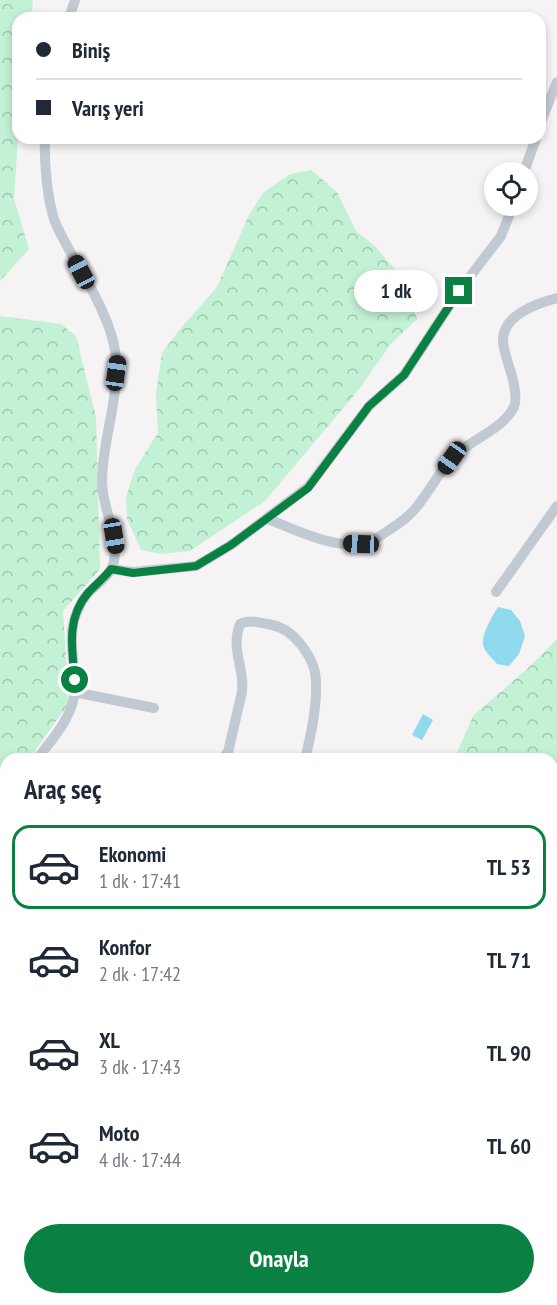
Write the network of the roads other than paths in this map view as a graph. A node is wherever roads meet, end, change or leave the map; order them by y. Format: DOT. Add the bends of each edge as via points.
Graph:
graph roads {
  1 [pos="557,82"];
  2 [pos="546,109"];
  3 [pos="45,144"];
  4 [pos="534,144"];
  5 [pos="528,162"];
  6 [pos="509,216"];
  7 [pos="557,298"];
  8 [pos="557,506"];
  9 [pos="268,519"];
  10 [pos="111,569"];
  11 [pos="496,592"];
  12 [pos="74,692"];
  13 [pos="154,708"];
  14 [pos="42,753"];
  15 [pos="227,753"];
  16 [pos="307,753"];
  1 -- 2 [label="street"];
  3 -- 10 [label="street" via="54,220 98,303 112,336 117,361 102,485 116,548"];
  4 -- 5 [label="street"];
  6 -- 9 [label="street" via="501,236 404,375 369,406 308,488"];
  7 -- 9 [label="street" via="522,311 503,339 516,401 507,417 452,458 406,519 382,536 361,544 337,543"];
  8 -- 11 [label="street"];
  9 -- 10 [label="street" via="196,566 133,573"];
  10 -- 12 [label="street" via="87,594 72,626"];
  12 -- 13 [label="street"];
  12 -- 14 [label="street" via="62,726"];
  15 -- 16 [label="street" via="243,685 236,634 246,621 276,625 289,632 299,640 312,666 315,695"];
}
